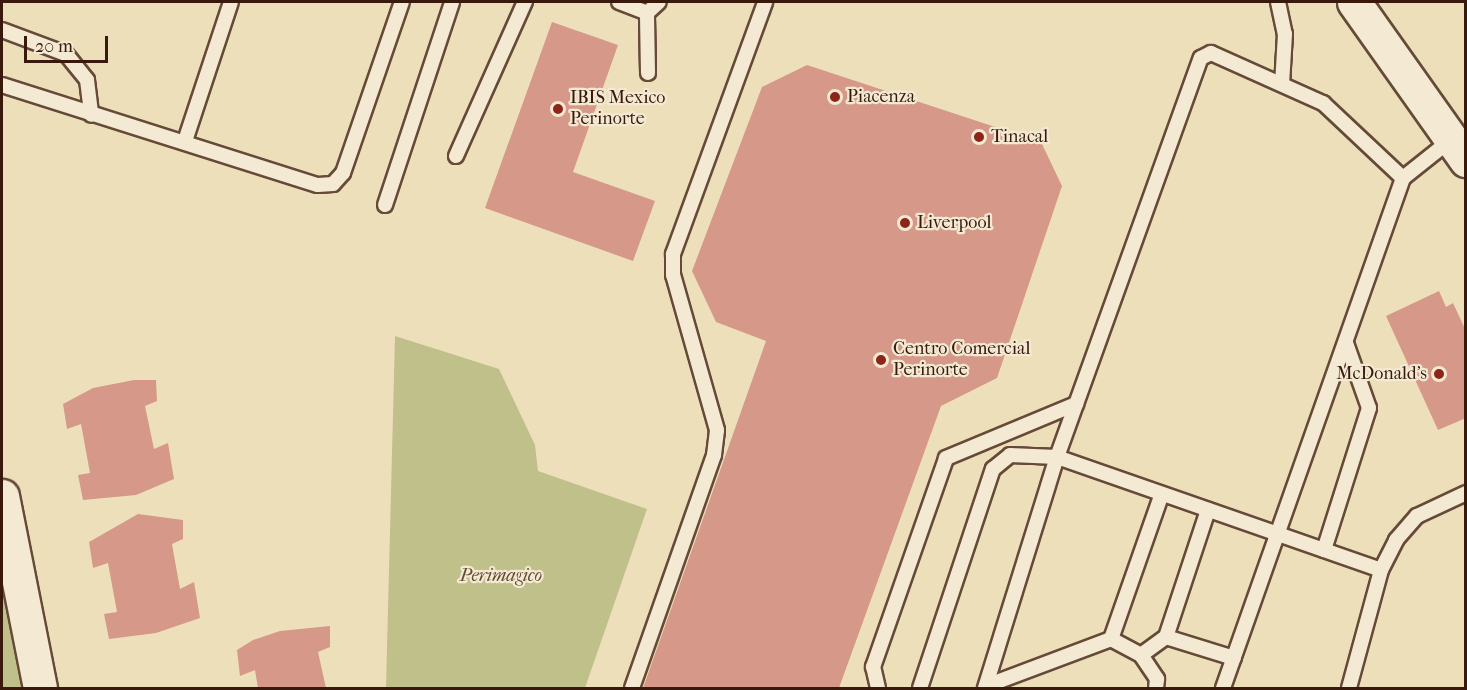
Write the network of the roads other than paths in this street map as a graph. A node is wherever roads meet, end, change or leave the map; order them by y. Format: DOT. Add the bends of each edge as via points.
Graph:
graph roads {
  1 [pos="231,2"];
  2 [pos="402,2"];
  3 [pos="452,2"];
  4 [pos="525,2"];
  5 [pos="619,2"];
  6 [pos="659,2"];
  7 [pos="765,2"];
  8 [pos="1278,2"];
  9 [pos="1354,2"];
  10 [pos="647,13"];
  11 [pos="2,30"];
  12 [pos="648,73"];
  13 [pos="1282,84"];
  14 [pos="2,85"];
  15 [pos="91,115"];
  16 [pos="185,141"];
  17 [pos="1459,149"];
  18 [pos="456,156"];
  19 [pos="1403,178"];
  20 [pos="385,205"];
  21 [pos="1346,343"];
  22 [pos="1076,404"];
  23 [pos="1057,457"];
  24 [pos="1466,493"];
  25 [pos="2,496"];
  26 [pos="1161,496"];
  27 [pos="1208,510"];
  28 [pos="1277,533"];
  29 [pos="1324,550"];
  30 [pos="1381,570"];
  31 [pos="1166,637"];
  32 [pos="1111,639"];
  33 [pos="1142,654"];
  34 [pos="1234,658"];
  35 [pos="986,687"];
  36 [pos="40,688"];
  37 [pos="632,688"];
  38 [pos="878,688"];
  39 [pos="920,688"];
  40 [pos="1156,688"];
  41 [pos="1223,688"];
  42 [pos="1349,688"];
  1 -- 16 [label="lane"];
  2 -- 16 [label="lane" via="343,173 333,184 318,185"];
  3 -- 20 [label="lane"];
  4 -- 18 [label="lane"];
  5 -- 10 [label="lane"];
  6 -- 10 [label="lane"];
  7 -- 37 [label="lane" via="673,254 673,275 717,430 714,454"];
  8 -- 13 [label="lane" via="1285,34"];
  9 -- 17 [label="street"];
  10 -- 12 [label="lane"];
  11 -- 15 [label="lane" via="66,54 87,80"];
  13 -- 19 [label="lane" via="1323,103"];
  13 -- 22 [label="lane" via="1211,53 1201,58"];
  14 -- 15 [label="lane"];
  15 -- 16 [label="lane"];
  17 -- 19 [label="lane"];
  19 -- 21 [label="lane"];
  21 -- 28 [label="lane"];
  21 -- 29 [label="lane" via="1369,408"];
  22 -- 23 [label="lane"];
  22 -- 38 [label="lane" via="946,458 873,667"];
  23 -- 26 [label="lane"];
  23 -- 35 [label="lane"];
  23 -- 39 [label="lane" via="1010,455 993,469"];
  24 -- 30 [label="lane" via="1417,516"];
  25 -- 36 [label="street"];
  26 -- 27 [label="lane"];
  26 -- 32 [label="lane"];
  27 -- 28 [label="lane"];
  27 -- 31 [label="lane"];
  28 -- 29 [label="lane"];
  28 -- 34 [label="lane"];
  29 -- 30 [label="lane"];
  30 -- 42 [label="lane"];
  31 -- 33 [label="lane"];
  31 -- 34 [label="lane"];
  32 -- 33 [label="lane"];
  32 -- 35 [label="lane"];
  33 -- 40 [label="lane" via="1157,679"];
  34 -- 41 [label="lane"];
}
